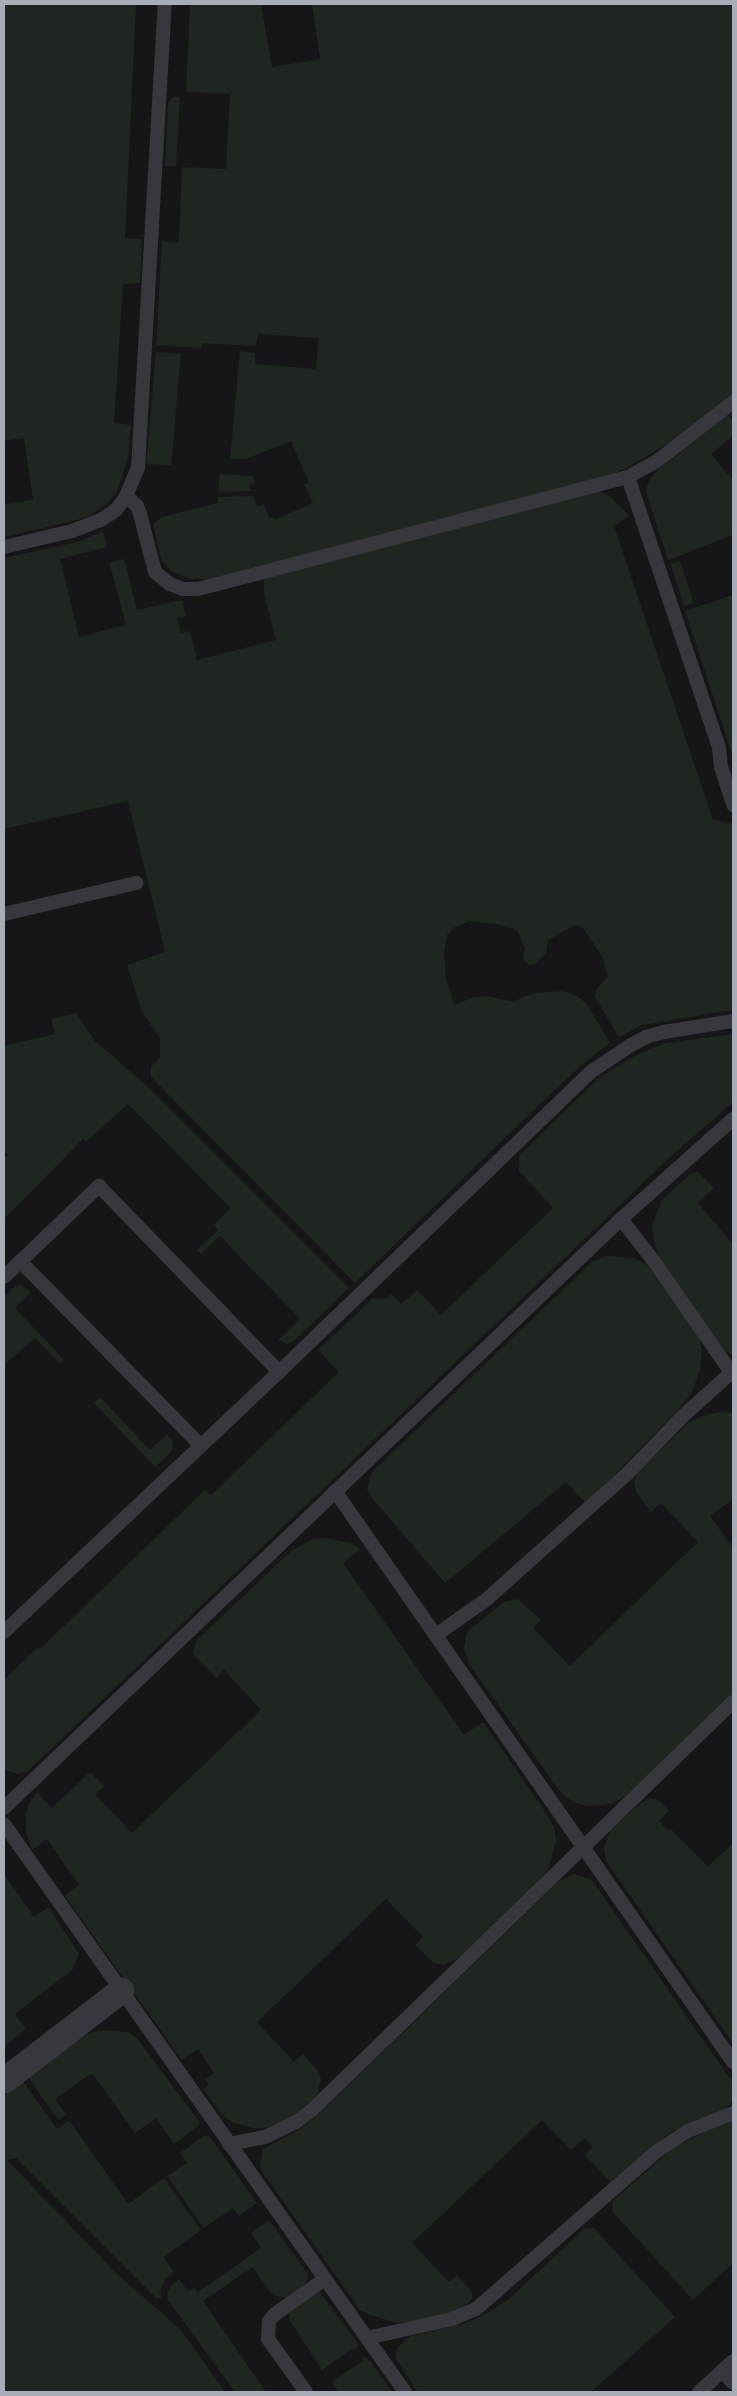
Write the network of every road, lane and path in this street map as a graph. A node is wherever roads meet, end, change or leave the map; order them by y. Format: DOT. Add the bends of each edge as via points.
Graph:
graph roads {
  1 [pos="165,4"];
  2 [pos="733,402"];
  3 [pos="628,477"];
  4 [pos="126,496"];
  5 [pos="4,547"];
  6 [pos="733,806"];
  7 [pos="136,883"];
  8 [pos="4,914"];
  9 [pos="733,1021"];
  10 [pos="733,1119"];
  11 [pos="621,1219"];
  12 [pos="20,1261"];
  13 [pos="4,1277"];
  14 [pos="280,1372"];
  15 [pos="733,1373"];
  16 [pos="200,1445"];
  17 [pos="336,1491"];
  18 [pos="4,1632"];
  19 [pos="436,1635"];
  20 [pos="733,1702"];
  21 [pos="5,1805"];
  22 [pos="4,1824"];
  23 [pos="583,1846"];
  24 [pos="121,1991"];
  25 [pos="733,2062"];
  26 [pos="4,2081"];
  27 [pos="733,2113"];
  28 [pos="229,2144"];
  29 [pos="325,2279"];
  30 [pos="366,2338"];
  31 [pos="733,2361"];
  32 [pos="722,2371"];
  33 [pos="733,2383"];
  34 [pos="306,2392"];
  35 [pos="405,2392"];
  36 [pos="699,2392"];
  1 -- 4 [label="lane" via="140,451 138,468"];
  2 -- 3 [label="lane" via="656,461"];
  3 -- 4 [label="lane" via="198,589 183,589 170,584 154,572 137,506"];
  3 -- 6 [label="lane" via="719,748 721,768"];
  4 -- 5 [label="lane" via="116,510 88,527"];
  7 -- 8 [label="lane"];
  9 -- 14 [label="lane" via="646,1037 611,1056"];
  10 -- 11 [label="lane"];
  11 -- 15 [label="lane"];
  11 -- 17 [label="lane"];
  12 -- 13 [label="lane"];
  12 -- 14 [label="lane" via="98,1186"];
  12 -- 16 [label="lane"];
  14 -- 16 [label="lane"];
  15 -- 19 [label="lane" via="683,1416 627,1474 487,1599"];
  16 -- 18 [label="lane"];
  17 -- 19 [label="lane"];
  17 -- 21 [label="lane"];
  19 -- 23 [label="lane"];
  20 -- 23 [label="lane"];
  22 -- 24 [label="lane"];
  23 -- 25 [label="lane"];
  23 -- 28 [label="lane" via="313,2109 296,2122 265,2137"];
  24 -- 26 [label="street"];
  24 -- 28 [label="lane"];
  27 -- 30 [label="lane" via="688,2131 663,2146 476,2309 452,2319"];
  28 -- 29 [label="lane"];
  29 -- 30 [label="lane"];
  29 -- 34 [label="lane" via="269,2321 268,2340"];
  30 -- 35 [label="lane"];
  31 -- 32 [label="lane"];
  32 -- 33 [label="lane"];
  32 -- 36 [label="lane"];
}
